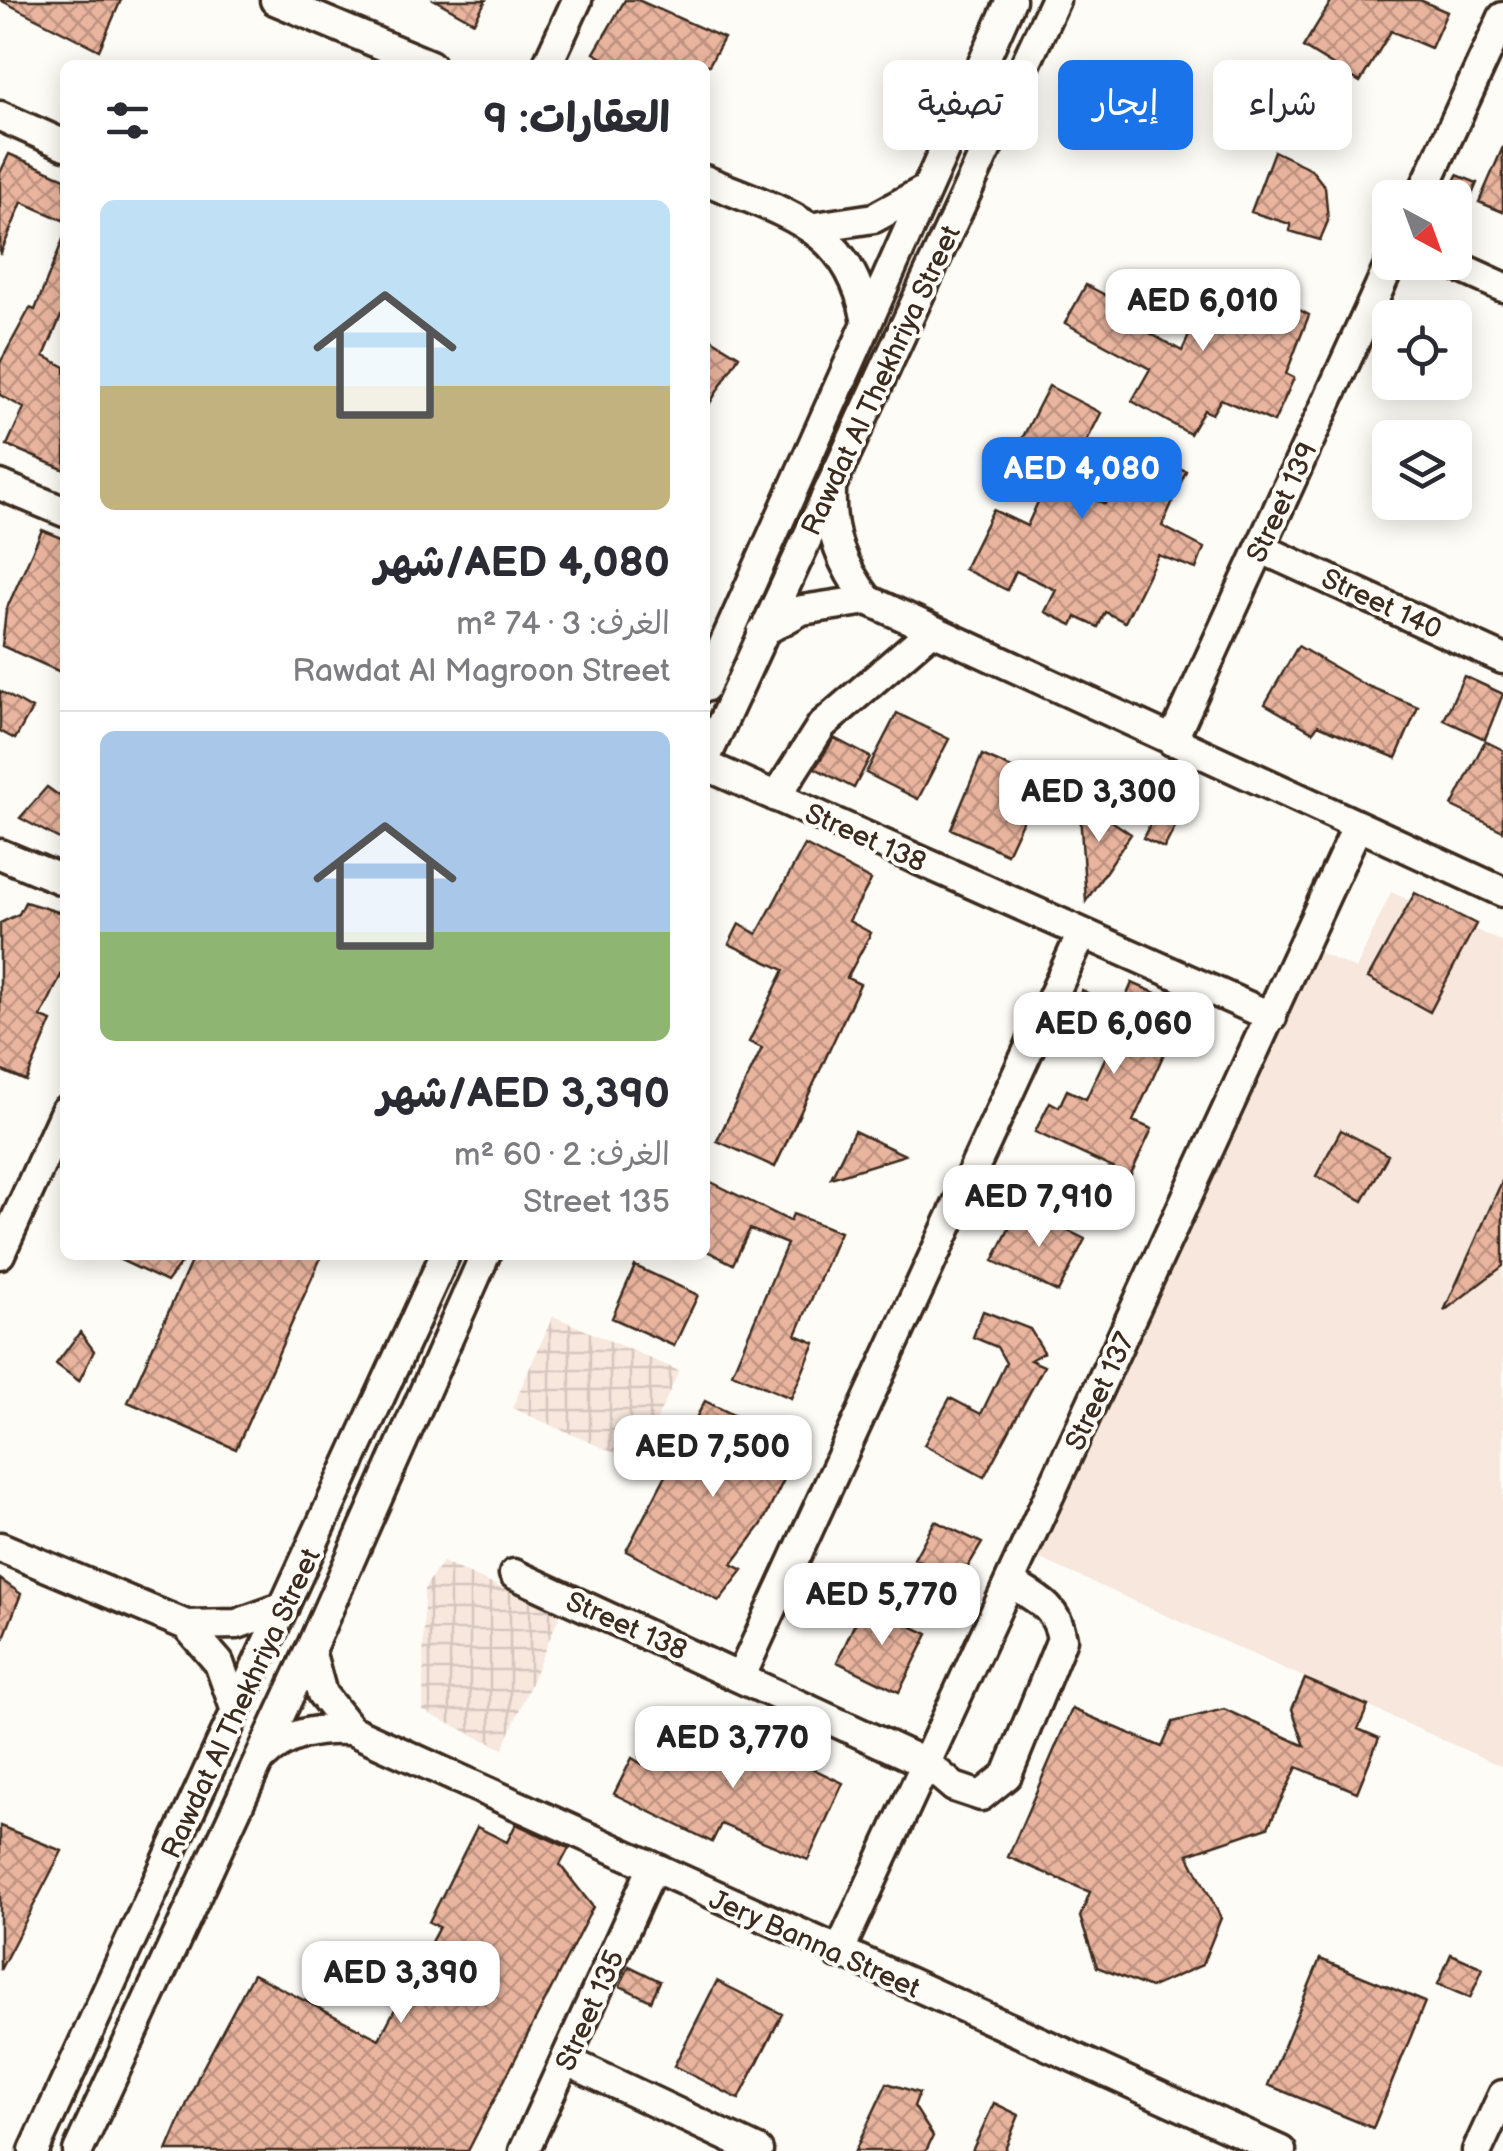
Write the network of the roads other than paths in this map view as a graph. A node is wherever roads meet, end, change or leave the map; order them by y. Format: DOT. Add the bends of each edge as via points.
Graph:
graph roads {
  1 [pos="276,0"];
  2 [pos="577,0"];
  3 [pos="1011,0"];
  4 [pos="1055,0"];
  5 [pos="1503,17"];
  6 [pos="400,59"];
  7 [pos="549,60"];
  8 [pos="0,116"];
  9 [pos="60,143"];
  10 [pos="1428,180"];
  11 [pos="710,182"];
  12 [pos="926,189"];
  13 [pos="815,227"];
  14 [pos="1472,273"];
  15 [pos="1382,280"];
  16 [pos="1503,287"];
  17 [pos="866,318"];
  18 [pos="0,484"];
  19 [pos="831,487"];
  20 [pos="60,510"];
  21 [pos="1260,548"];
  22 [pos="868,600"];
  23 [pos="932,630"];
  24 [pos="762,632"];
  25 [pos="1503,659"];
  26 [pos="710,676"];
  27 [pos="1172,741"];
  28 [pos="710,752"];
  29 [pos="710,765"];
  30 [pos="776,797"];
  31 [pos="1357,827"];
  32 [pos="0,854"];
  33 [pos="60,880"];
  34 [pos="1503,892"];
  35 [pos="1082,933"];
  36 [pos="1272,1016"];
  37 [pos="60,1122"];
  38 [pos="0,1254"];
  39 [pos="444,1260"];
  40 [pos="483,1260"];
  41 [pos="0,1547"];
  42 [pos="514,1574"];
  43 [pos="1011,1583"];
  44 [pos="284,1608"];
  45 [pos="186,1626"];
  46 [pos="310,1650"];
  47 [pos="741,1676"];
  48 [pos="236,1710"];
  49 [pos="350,1730"];
  50 [pos="927,1764"];
  51 [pos="254,1766"];
  52 [pos="652,1869"];
  53 [pos="838,1954"];
  54 [pos="566,2061"];
  55 [pos="1503,2095"];
  56 [pos="34,2151"];
  57 [pos="78,2151"];
  58 [pos="524,2151"];
  59 [pos="758,2151"];
  60 [pos="1281,2151"];
  61 [pos="1477,2151"];
  1 -- 6 [label="street"];
  2 -- 7 [label="street"];
  3 -- 12 [label="street, Rawdat Al Thekhriya Street"];
  4 -- 19 [label="street, Rawdat Al Thekhriya Street"];
  5 -- 10 [label="street"];
  8 -- 9 [label="street"];
  11 -- 13 [label="street"];
  12 -- 13 [label="street" via="874,218"];
  12 -- 17 [label="street, Rawdat Al Thekhriya Street"];
  13 -- 17 [label="street" via="856,278"];
  14 -- 16 [label="street"];
  15 -- 21 [label="street, Street 139"];
  17 -- 26 [label="street, Rawdat Al Thekhriya Street"];
  18 -- 20 [label="street"];
  19 -- 22 [label="street" via="837,548"];
  19 -- 24 [label="street, Rawdat Al Thekhriya Street"];
  21 -- 25 [label="street, Street 140"];
  21 -- 27 [label="street, Street 139"];
  22 -- 23 [label="street"];
  22 -- 24 [label="street" via="802,610"];
  23 -- 27 [label="street"];
  23 -- 30 [label="street" via="822,725"];
  24 -- 28 [label="street, Rawdat Al Thekhriya Street"];
  27 -- 31 [label="street"];
  29 -- 30 [label="street, Street 138"];
  30 -- 35 [label="street, Street 138"];
  31 -- 34 [label="street"];
  31 -- 36 [label="street, Street 137"];
  32 -- 33 [label="street"];
  35 -- 36 [label="street, Street 138"];
  35 -- 47 [label="street"];
  36 -- 43 [label="street, Street 137"];
  37 -- 38 [label="street"];
  39 -- 44 [label="street, Rawdat Al Thekhriya Street"];
  40 -- 46 [label="street, Rawdat Al Thekhriya Street"];
  41 -- 45 [label="street"];
  42 -- 47 [label="street, Street 138"];
  43 -- 50 [label="street, Street 137"];
  43 -- 50 [label="street, Street 138" via="1048,1605 1062,1639 1007,1775 981,1796 954,1787"];
  44 -- 45 [label="street" via="237,1624"];
  44 -- 48 [label="street, Rawdat Al Thekhriya Street"];
  45 -- 48 [label="street" via="219,1663"];
  46 -- 49 [label="street, Jery Banna Street" via="322,1694"];
  46 -- 51 [label="street, Rawdat Al Thekhriya Street"];
  47 -- 50 [label="street, Street 138"];
  48 -- 56 [label="street, Rawdat Al Thekhriya Street"];
  49 -- 51 [label="street, Jery Banna Street" via="297,1734"];
  49 -- 52 [label="street, Jery Banna Street"];
  50 -- 53 [label="street, Street 137"];
  51 -- 57 [label="street, Rawdat Al Thekhriya Street"];
  52 -- 53 [label="street, Jery Banna Street"];
  52 -- 54 [label="street, Street 135"];
  53 -- 60 [label="street, Jery Banna Street"];
  54 -- 58 [label="street, Street 135"];
  54 -- 59 [label="street"];
  55 -- 61 [label="street"];
}
